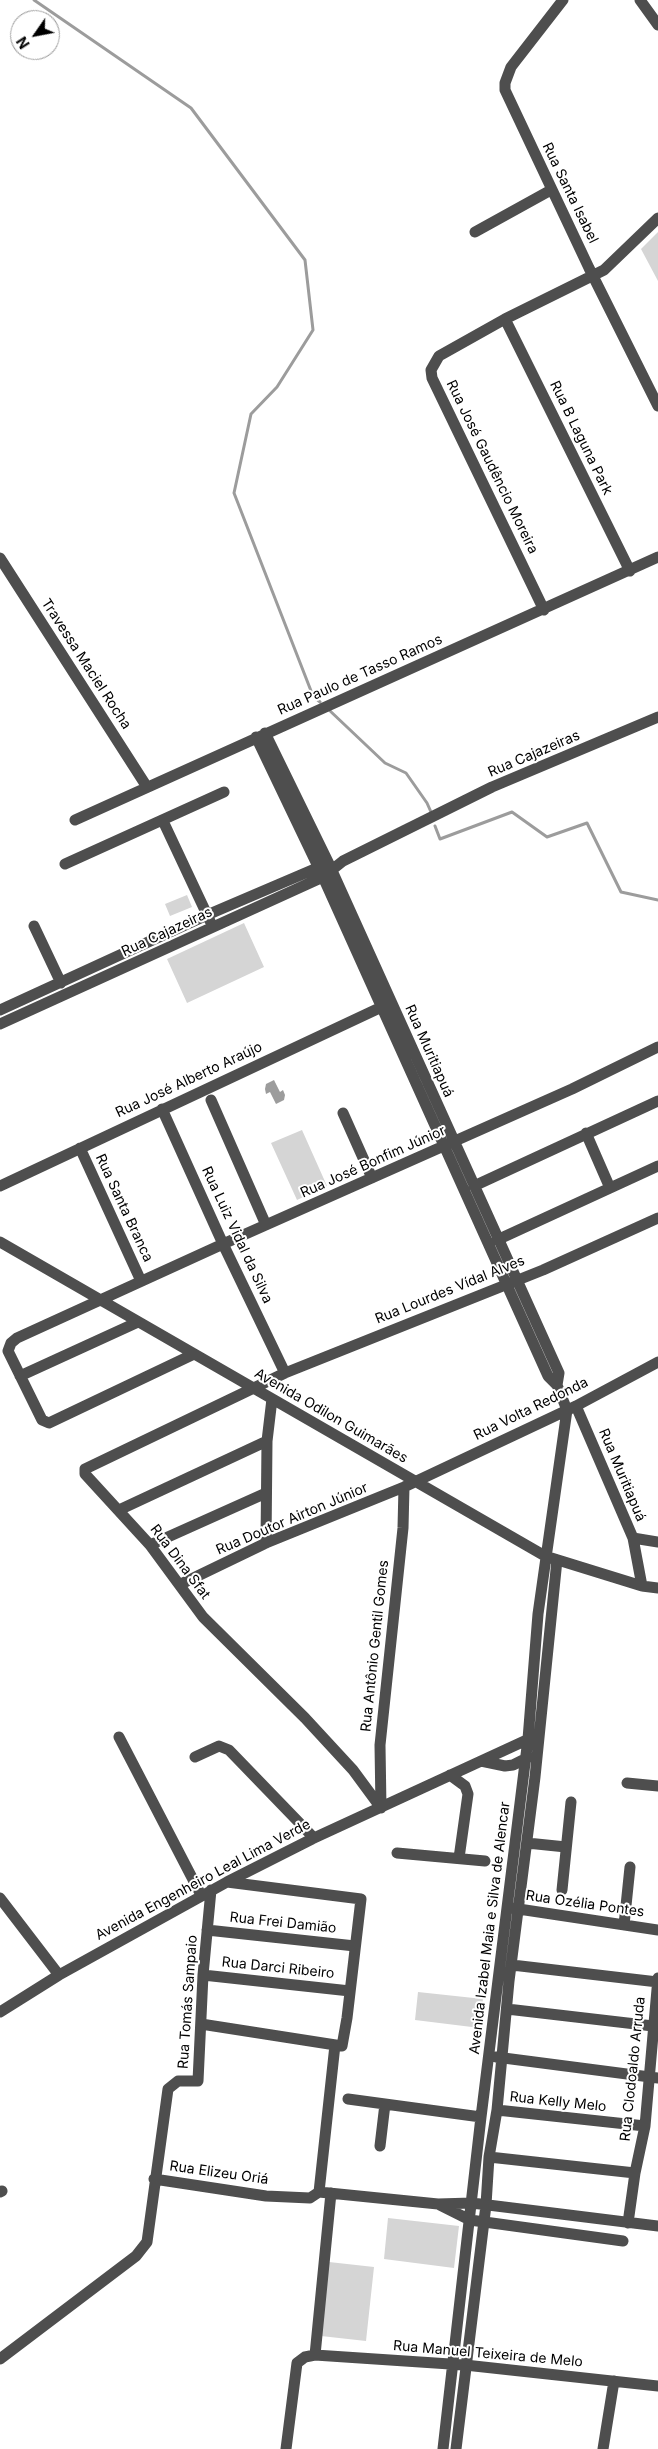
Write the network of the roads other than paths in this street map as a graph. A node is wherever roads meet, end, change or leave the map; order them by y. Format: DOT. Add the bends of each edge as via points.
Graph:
graph roads {
  1 [pos="563,0"];
  2 [pos="640,0"];
  3 [pos="658,24"];
  4 [pos="551,190"];
  5 [pos="658,218"];
  6 [pos="475,232"];
  7 [pos="593,277"];
  8 [pos="505,319"];
  9 [pos="658,406"];
  10 [pos="0,558"];
  11 [pos="658,558"];
  12 [pos="630,571"];
  13 [pos="544,610"];
  14 [pos="658,717"];
  15 [pos="260,735"];
  16 [pos="147,787"];
  17 [pos="224,792"];
  18 [pos="74,820"];
  19 [pos="163,820"];
  20 [pos="65,864"];
  21 [pos="325,869"];
  22 [pos="207,915"];
  23 [pos="34,926"];
  24 [pos="214,927"];
  25 [pos="61,983"];
  26 [pos="386,1005"];
  27 [pos="0,1010"];
  28 [pos="0,1024"];
  29 [pos="658,1047"];
  30 [pos="210,1100"];
  31 [pos="658,1101"];
  32 [pos="162,1109"];
  33 [pos="343,1113"];
  34 [pos="586,1134"];
  35 [pos="449,1144"];
  36 [pos="80,1148"];
  37 [pos="658,1166"];
  38 [pos="372,1178"];
  39 [pos="0,1186"];
  40 [pos="474,1186"];
  41 [pos="610,1188"];
  42 [pos="658,1218"];
  43 [pos="266,1225"];
  44 [pos="497,1240"];
  45 [pos="0,1242"];
  46 [pos="223,1244"];
  47 [pos="141,1281"];
  48 [pos="510,1281"];
  49 [pos="98,1301"];
  50 [pos="138,1322"];
  51 [pos="194,1354"];
  52 [pos="658,1362"];
  53 [pos="285,1373"];
  54 [pos="20,1376"];
  55 [pos="253,1388"];
  56 [pos="272,1398"];
  57 [pos="571,1408"];
  58 [pos="267,1441"];
  59 [pos="416,1482"];
  60 [pos="404,1487"];
  61 [pos="266,1493"];
  62 [pos="119,1510"];
  63 [pos="633,1538"];
  64 [pos="658,1542"];
  65 [pos="266,1543"];
  66 [pos="150,1545"];
  67 [pos="545,1556"];
  68 [pos="557,1560"];
  69 [pos="180,1584"];
  70 [pos="642,1586"];
  71 [pos="658,1588"];
  72 [pos="538,1614"];
  73 [pos="550,1616"];
  74 [pos="541,1662"];
  75 [pos="540,1735"];
  76 [pos="119,1737"];
  77 [pos="528,1739"];
  78 [pos="538,1753"];
  79 [pos="195,1757"];
  80 [pos="524,1760"];
  81 [pos="481,1761"];
  82 [pos="450,1776"];
  83 [pos="627,1783"];
  84 [pos="658,1786"];
  85 [pos="571,1802"];
  86 [pos="381,1808"];
  87 [pos="314,1838"];
  88 [pos="527,1843"];
  89 [pos="566,1847"];
  90 [pos="397,1853"];
  91 [pos="459,1858"];
  92 [pos="485,1861"];
  93 [pos="630,1867"];
  94 [pos="227,1882"];
  95 [pos="562,1890"];
  96 [pos="206,1893"];
  97 [pos="0,1898"];
  98 [pos="513,1908"];
  99 [pos="624,1925"];
  100 [pos="207,1930"];
  101 [pos="658,1930"];
  102 [pos="355,1946"];
  103 [pos="512,1965"];
  104 [pos="60,1975"];
  105 [pos="203,1975"];
  106 [pos="504,1980"];
  107 [pos="658,1980"];
  108 [pos="350,1990"];
  109 [pos="507,2009"];
  110 [pos="0,2012"];
  111 [pos="201,2024"];
  112 [pos="653,2026"];
  113 [pos="335,2045"];
  114 [pos="496,2057"];
  115 [pos="654,2078"];
  116 [pos="348,2099"];
  117 [pos="385,2104"];
  118 [pos="497,2110"];
  119 [pos="481,2117"];
  120 [pos="645,2126"];
  121 [pos="380,2146"];
  122 [pos="489,2157"];
  123 [pos="634,2174"];
  124 [pos="154,2179"];
  125 [pos="325,2192"];
  126 [pos="472,2203"];
  127 [pos="438,2204"];
  128 [pos="486,2205"];
  129 [pos="577,2216"];
  130 [pos="470,2220"];
  131 [pos="483,2222"];
  132 [pos="628,2223"];
  133 [pos="658,2226"];
  134 [pos="575,2234"];
  135 [pos="623,2240"];
  136 [pos="467,2252"];
  137 [pos="479,2254"];
  138 [pos="315,2355"];
  139 [pos="0,2359"];
  140 [pos="460,2365"];
  141 [pos="614,2381"];
  142 [pos="658,2386"];
  143 [pos="445,2436"];
  144 [pos="457,2443"];
  145 [pos="286,2449"];
  146 [pos="444,2449"];
  147 [pos="603,2449"];
  1 -- 4 [label="street, Rua Santa Isabel" via="511,67 505,83 505,90"];
  2 -- 3 [label="street"];
  4 -- 6 [label="street"];
  4 -- 7 [label="street, Rua Santa Isabel"];
  5 -- 7 [label="street, Rua José Gaudêncio Moreira" via="614,263"];
  7 -- 8 [label="street, Rua José Gaudêncio Moreira"];
  7 -- 9 [label="street, Rua Santa Isabel"];
  8 -- 12 [label="street, Rua B Laguna Park"];
  8 -- 13 [label="street, Rua José Gaudêncio Moreira" via="439,356 431,370 432,378"];
  10 -- 16 [label="street, Travessa Maciel Rocha"];
  11 -- 12 [label="street, Rua Paulo de Tasso Ramos"];
  12 -- 13 [label="street, Rua Paulo de Tasso Ramos"];
  13 -- 15 [label="street, Rua Paulo de Tasso Ramos"];
  14 -- 21 [label="street, Rua Cajazeiras" via="492,787"];
  15 -- 16 [label="street, Rua Paulo de Tasso Ramos"];
  15 -- 21 [label="street, Rua Muritiapuá"];
  16 -- 18 [label="street, Rua Paulo de Tasso Ramos"];
  17 -- 19 [label="street"];
  19 -- 20 [label="street"];
  19 -- 22 [label="street"];
  21 -- 22 [label="street, Rua Cajazeiras"];
  21 -- 24 [label="street, Rua Cajazeiras"];
  21 -- 26 [label="street, Rua Muritiapuá"];
  22 -- 24 [label="street"];
  22 -- 25 [label="street, Rua Cajazeiras"];
  23 -- 25 [label="street"];
  24 -- 28 [label="street, Rua Cajazeiras"];
  25 -- 27 [label="street, Rua Cajazeiras"];
  26 -- 32 [label="street, Rua José Alberto Araújo"];
  26 -- 35 [label="street, Rua Muritiapuá"];
  29 -- 35 [label="street, Rua José Bonfim Júnior"];
  30 -- 43 [label="street"];
  31 -- 34 [label="street"];
  32 -- 36 [label="street, Rua José Alberto Araújo"];
  32 -- 46 [label="street, Rua Luiz Vidal da Silva"];
  33 -- 38 [label="street"];
  34 -- 40 [label="street"];
  34 -- 41 [label="street"];
  35 -- 38 [label="street, Rua José Bonfim Júnior"];
  35 -- 40 [label="street, Rua Muritiapuá"];
  35 -- 48 [label="street, Rua Muritiapuá"];
  36 -- 39 [label="street, Rua José Alberto Araújo"];
  36 -- 47 [label="street, Rua Santa Branca"];
  37 -- 41 [label="street"];
  38 -- 43 [label="street, Rua José Bonfim Júnior"];
  40 -- 44 [label="street, Rua Muritiapuá"];
  41 -- 44 [label="street"];
  42 -- 48 [label="street, Rua Lourdes Vídal Alves" via="543,1270"];
  43 -- 46 [label="street, Rua José Bonfim Júnior"];
  44 -- 48 [label="street, Rua Muritiapuá"];
  45 -- 49 [label="street, Avenida Odilon Guimarães"];
  46 -- 47 [label="street, Rua José Bonfim Júnior"];
  46 -- 53 [label="street, Rua Luiz Vidal da Silva"];
  47 -- 49 [label="street, Rua José Bonfim Júnior"];
  48 -- 53 [label="street, Rua Lourdes Vídal Alves"];
  48 -- 57 [label="street, Rua Muritiapuá" via="548,1376"];
  49 -- 50 [label="street, Avenida Odilon Guimarães"];
  49 -- 54 [label="street, Rua José Bonfim Júnior" via="17,1338 9,1347 9,1354"];
  50 -- 51 [label="street, Avenida Odilon Guimarães"];
  50 -- 54 [label="street"];
  51 -- 54 [label="street" via="53,1423 42,1420"];
  51 -- 55 [label="street, Avenida Odilon Guimarães"];
  52 -- 57 [label="street, Rua Volta Redonda"];
  53 -- 55 [label="street, Rua Lourdes Vídal Alves"];
  55 -- 56 [label="street, Avenida Odilon Guimarães"];
  55 -- 62 [label="street, Rua Dina Sfat" via="88,1466 85,1474"];
  56 -- 58 [label="street"];
  56 -- 59 [label="street, Avenida Odilon Guimarães"];
  57 -- 59 [label="street, Rua Volta Redonda"];
  57 -- 63 [label="street, Rua Muritiapuá"];
  57 -- 67 [label="street, Avenida Izabel Maia e Silva de Alencar"];
  58 -- 61 [label="street"];
  58 -- 62 [label="street"];
  59 -- 60 [label="street, Rua Doutor Airton Júnior"];
  59 -- 67 [label="street, Avenida Odilon Guimarães"];
  60 -- 65 [label="street, Rua Doutor Airton Júnior"];
  60 -- 86 [label="street, Rua Antônio Gentil Gomes" via="403,1528 380,1745"];
  61 -- 65 [label="street"];
  61 -- 66 [label="street"];
  62 -- 66 [label="street, Rua Dina Sfat"];
  63 -- 64 [label="street"];
  63 -- 70 [label="street, Rua Muritiapuá"];
  65 -- 69 [label="street, Rua Doutor Airton Júnior"];
  66 -- 69 [label="street, Rua Dina Sfat"];
  67 -- 68 [label="street, Avenida Odilon Guimarães"];
  67 -- 72 [label="street, Avenida Izabel Maia e Silva de Alencar"];
  68 -- 70 [label="street, Avenida Odilon Guimarães"];
  68 -- 73 [label="street, Avenida Izabel Maia e Silva de Alencar"];
  69 -- 86 [label="street, Rua Dina Sfat" via="203,1617 305,1718"];
  70 -- 71 [label="street, Avenida Odilon Guimarães"];
  72 -- 73 [label="street"];
  72 -- 74 [label="street, Avenida Izabel Maia e Silva de Alencar"];
  73 -- 74 [label="street, Avenida Izabel Maia e Silva de Alencar"];
  74 -- 75 [label="street, Avenida Izabel Maia e Silva de Alencar"];
  74 -- 77 [label="street, Avenida Izabel Maia e Silva de Alencar"];
  75 -- 77 [label="street, Avenida Engenheiro Leal Lima Verde"];
  75 -- 78 [label="street, Avenida Izabel Maia e Silva de Alencar"];
  76 -- 96 [label="street"];
  77 -- 80 [label="street, Avenida Izabel Maia e Silva de Alencar"];
  77 -- 81 [label="street, Avenida Engenheiro Leal Lima Verde"];
  78 -- 80 [label="street"];
  78 -- 88 [label="street, Avenida Izabel Maia e Silva de Alencar"];
  79 -- 87 [label="street" via="219,1746 229,1750"];
  80 -- 81 [label="street" via="505,1766"];
  80 -- 98 [label="street, Avenida Izabel Maia e Silva de Alencar"];
  81 -- 82 [label="street, Avenida Engenheiro Leal Lima Verde"];
  82 -- 86 [label="street, Avenida Engenheiro Leal Lima Verde"];
  82 -- 91 [label="street" via="465,1786 468,1794"];
  83 -- 84 [label="street"];
  85 -- 89 [label="street"];
  86 -- 87 [label="street, Avenida Engenheiro Leal Lima Verde"];
  87 -- 94 [label="street, Avenida Engenheiro Leal Lima Verde"];
  88 -- 89 [label="street"];
  88 -- 98 [label="street, Avenida Izabel Maia e Silva de Alencar"];
  89 -- 95 [label="street"];
  90 -- 91 [label="street"];
  91 -- 92 [label="street"];
  93 -- 99 [label="street"];
  94 -- 96 [label="street, Avenida Engenheiro Leal Lima Verde"];
  94 -- 102 [label="street" via="360,1899"];
  96 -- 100 [label="street, Rua Tomás Sampaio"];
  96 -- 104 [label="street, Avenida Engenheiro Leal Lima Verde"];
  97 -- 104 [label="street"];
  98 -- 99 [label="street, Rua Ozélia Pontes"];
  98 -- 103 [label="street, Avenida Izabel Maia e Silva de Alencar"];
  98 -- 106 [label="street, Avenida Izabel Maia e Silva de Alencar"];
  99 -- 101 [label="street, Rua Ozélia Pontes"];
  100 -- 102 [label="street, Rua Frei Damião"];
  100 -- 105 [label="street, Rua Tomás Sampaio"];
  102 -- 108 [label="street"];
  103 -- 106 [label="street, Avenida Izabel Maia e Silva de Alencar"];
  103 -- 107 [label="street"];
  104 -- 110 [label="street, Avenida Engenheiro Leal Lima Verde"];
  105 -- 108 [label="street, Rua Darci Ribeiro"];
  105 -- 111 [label="street, Rua Tomás Sampaio"];
  106 -- 109 [label="street, Avenida Izabel Maia e Silva de Alencar"];
  106 -- 114 [label="street, Avenida Izabel Maia e Silva de Alencar"];
  107 -- 112 [label="street, Rua Clodoaldo Arruda"];
  108 -- 113 [label="street" via="342,2046"];
  109 -- 112 [label="street"];
  109 -- 114 [label="street, Avenida Izabel Maia e Silva de Alencar"];
  111 -- 113 [label="street"];
  111 -- 124 [label="street, Rua Tomás Sampaio" via="198,2081 178,2081 168,2089"];
  112 -- 115 [label="street, Rua Clodoaldo Arruda"];
  113 -- 125 [label="street"];
  114 -- 115 [label="street"];
  114 -- 118 [label="street, Avenida Izabel Maia e Silva de Alencar"];
  114 -- 119 [label="street, Avenida Izabel Maia e Silva de Alencar"];
  115 -- 120 [label="street, Rua Clodoaldo Arruda"];
  116 -- 117 [label="street"];
  117 -- 119 [label="street"];
  117 -- 121 [label="street"];
  118 -- 120 [label="street, Rua Kelly Melo"];
  118 -- 122 [label="street, Avenida Izabel Maia e Silva de Alencar"];
  119 -- 126 [label="street, Avenida Izabel Maia e Silva de Alencar"];
  120 -- 123 [label="street, Rua Clodoaldo Arruda"];
  122 -- 123 [label="street"];
  122 -- 128 [label="street, Avenida Izabel Maia e Silva de Alencar"];
  123 -- 132 [label="street, Rua Clodoaldo Arruda"];
  124 -- 125 [label="street, Rua Elizeu Oriá" via="266,2196 310,2198"];
  124 -- 139 [label="street, Rua Elizeu Oriá" via="149,2231 144,2248"];
  125 -- 127 [label="street, Rua Elizeu Oriá"];
  125 -- 138 [label="street"];
  126 -- 127 [label="street, Rua Elizeu Oriá"];
  126 -- 128 [label="street, Rua Elizeu Oriá"];
  126 -- 130 [label="street, Avenida Izabel Maia e Silva de Alencar"];
  127 -- 130 [label="street, Rua Elizeu Oriá"];
  128 -- 129 [label="street, Rua Elizeu Oriá"];
  128 -- 131 [label="street, Avenida Izabel Maia e Silva de Alencar"];
  129 -- 132 [label="street, Rua Elizeu Oriá"];
  129 -- 134 [label="street"];
  130 -- 131 [label="street, Rua Elizeu Oriá"];
  130 -- 136 [label="street, Avenida Izabel Maia e Silva de Alencar"];
  131 -- 134 [label="street, Rua Elizeu Oriá"];
  131 -- 137 [label="street, Avenida Izabel Maia e Silva de Alencar"];
  132 -- 133 [label="street, Rua Elizeu Oriá"];
  134 -- 135 [label="street, Rua Elizeu Oriá"];
  136 -- 137 [label="street"];
  136 -- 140 [label="street, Avenida Izabel Maia e Silva de Alencar"];
  137 -- 140 [label="street, Avenida Izabel Maia e Silva de Alencar"];
  138 -- 140 [label="street, Rua Manuel Teixeira de Melo"];
  138 -- 145 [label="street" via="297,2364"];
  140 -- 141 [label="street, Rua Manuel Teixeira de Melo"];
  140 -- 143 [label="street, Avenida Izabel Maia e Silva de Alencar"];
  140 -- 144 [label="street, Avenida Izabel Maia e Silva de Alencar"];
  141 -- 142 [label="street, Rua Manuel Teixeira de Melo"];
  141 -- 147 [label="street"];
  143 -- 144 [label="street"];
  143 -- 146 [label="street, Avenida Izabel Maia e Silva de Alencar"];
}
